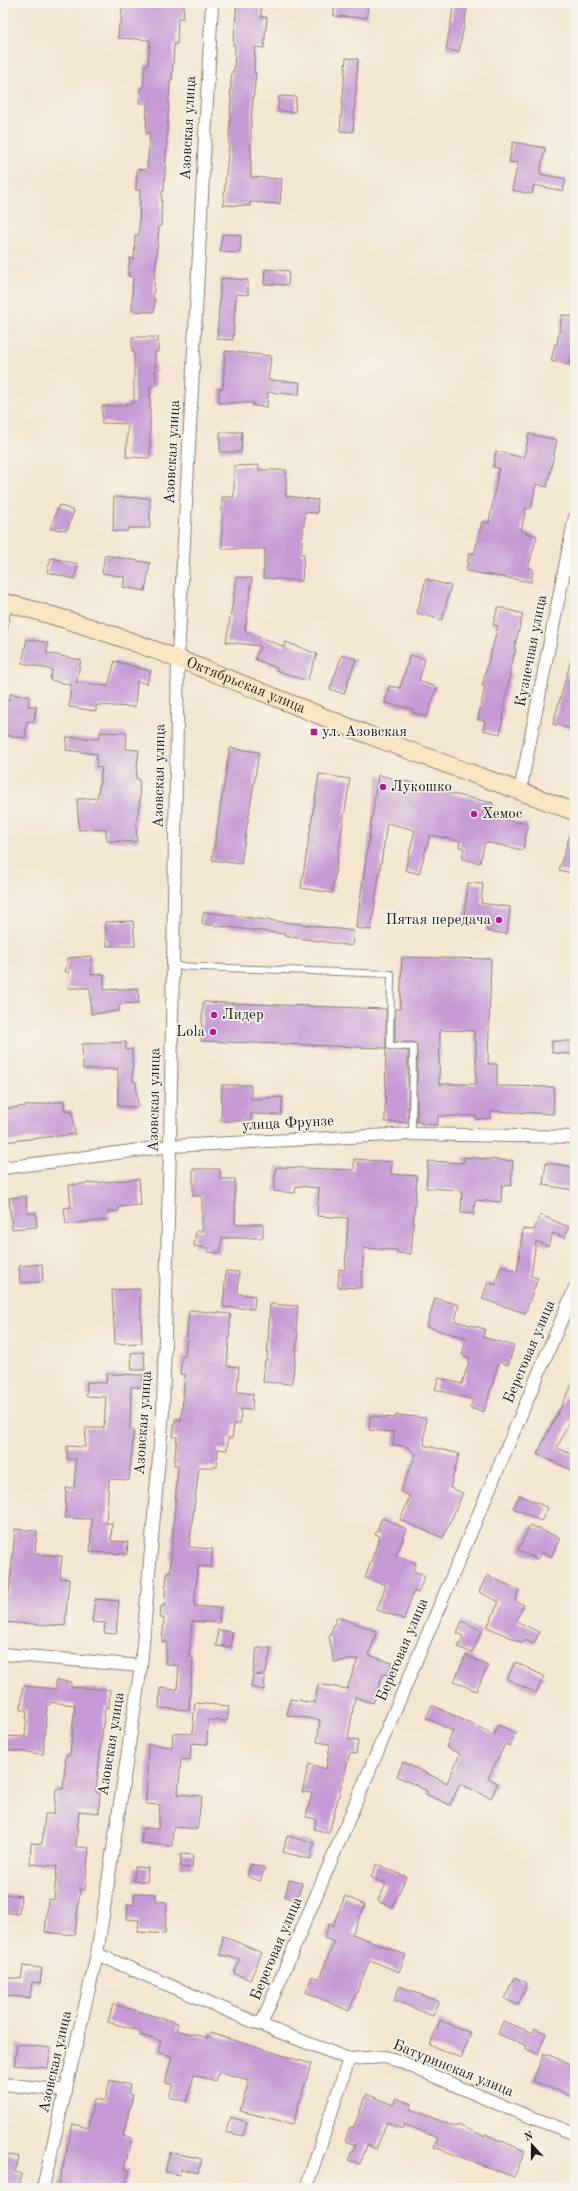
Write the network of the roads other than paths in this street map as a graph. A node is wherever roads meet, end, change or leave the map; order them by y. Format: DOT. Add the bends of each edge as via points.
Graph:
graph roads {
  1 [pos="212,3"];
  2 [pos="575,518"];
  3 [pos="6,603"];
  4 [pos="3,633"];
  5 [pos="178,657"];
  6 [pos="520,791"];
  7 [pos="575,812"];
  8 [pos="173,966"];
  9 [pos="412,1134"];
  10 [pos="575,1137"];
  11 [pos="170,1146"];
  12 [pos="3,1168"];
  13 [pos="575,1288"];
  14 [pos="3,1654"];
  15 [pos="141,1666"];
  16 [pos="96,1954"];
  17 [pos="261,2025"];
  18 [pos="349,2059"];
  19 [pos="3,2084"];
  20 [pos="66,2090"];
  21 [pos="575,2134"];
  22 [pos="43,2188"];
  23 [pos="306,2188"];
  1 -- 5 [label="street, Азовская улица"];
  2 -- 6 [label="street, Кузнечная улица"];
  3 -- 4 [label="lane"];
  3 -- 5 [label="street, Октябрьская улица" via="90,627"];
  5 -- 6 [label="street, Октябрьская улица" via="375,737"];
  5 -- 8 [label="street, Азовская улица"];
  6 -- 7 [label="street, Октябрьская улица"];
  8 -- 9 [label="lane" via="391,974 390,1046 413,1047"];
  8 -- 11 [label="street, Азовская улица"];
  9 -- 10 [label="street, улица Фрунзе"];
  9 -- 11 [label="street, улица Фрунзе"];
  11 -- 12 [label="street, улица Фрунзе"];
  11 -- 15 [label="street, Азовская улица" via="163,1411"];
  13 -- 17 [label="street, Береговая улица"];
  14 -- 15 [label="street"];
  15 -- 16 [label="street, Азовская улица"];
  16 -- 17 [label="street, Батуринская улица"];
  16 -- 20 [label="street, Азовская улица"];
  17 -- 18 [label="street, Батуринская улица"];
  18 -- 21 [label="street, Батуринская улица" via="385,2058 400,2062"];
  18 -- 23 [label="street"];
  19 -- 20 [label="street"];
  20 -- 22 [label="street, Азовская улица"];
}
